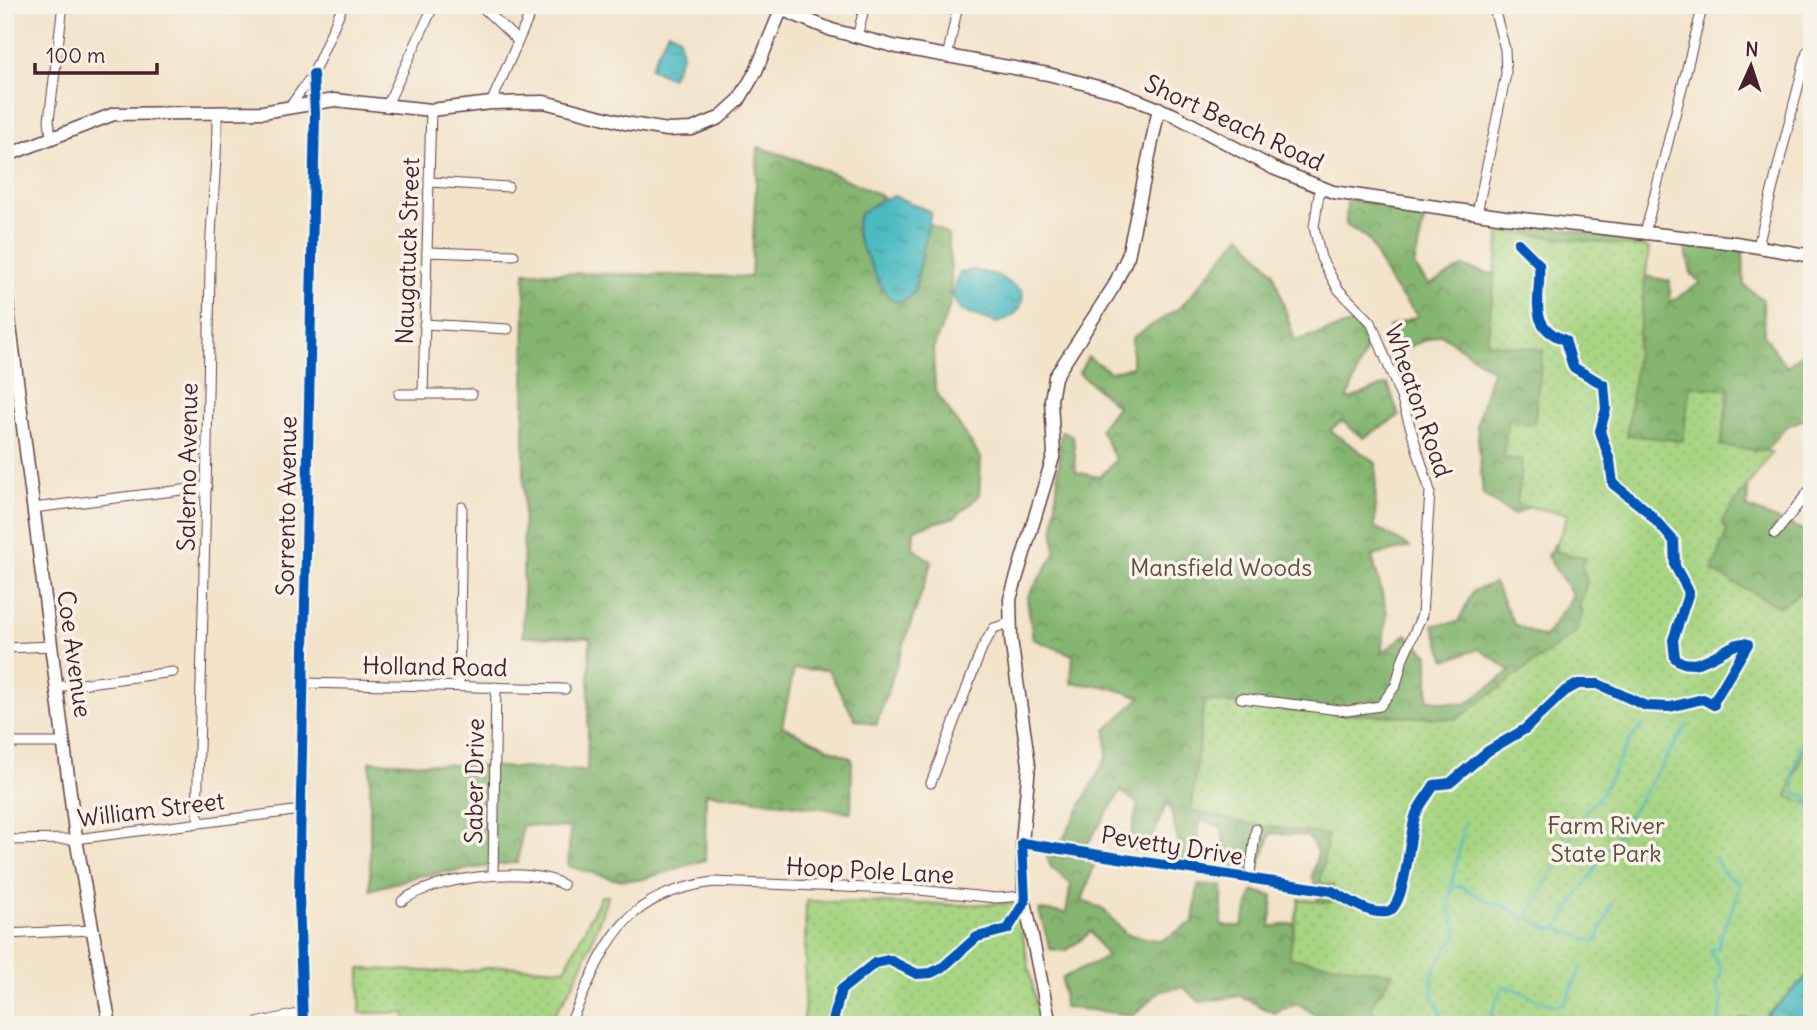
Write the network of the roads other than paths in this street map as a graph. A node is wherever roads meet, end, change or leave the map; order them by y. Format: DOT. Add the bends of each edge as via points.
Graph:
graph roads {
  1 [pos="63,5"];
  2 [pos="343,5"];
  3 [pos="434,5"];
  4 [pos="480,5"];
  5 [pos="534,5"];
  6 [pos="865,5"];
  7 [pos="958,5"];
  8 [pos="1493,5"];
  9 [pos="1703,5"];
  10 [pos="776,8"];
  11 [pos="857,37"];
  12 [pos="517,40"];
  13 [pos="1812,53"];
  14 [pos="947,58"];
  15 [pos="313,74"];
  16 [pos="491,103"];
  17 [pos="314,104"];
  18 [pos="386,107"];
  19 [pos="1159,108"];
  20 [pos="288,109"];
  21 [pos="431,110"];
  22 [pos="217,112"];
  23 [pos="51,137"];
  24 [pos="5,156"];
  25 [pos="431,182"];
  26 [pos="509,187"];
  27 [pos="1320,188"];
  28 [pos="1478,213"];
  29 [pos="1645,233"];
  30 [pos="1758,246"];
  31 [pos="427,252"];
  32 [pos="514,255"];
  33 [pos="1812,256"];
  34 [pos="5,287"];
  35 [pos="424,324"];
  36 [pos="508,329"];
  37 [pos="423,393"];
  38 [pos="399,394"];
  39 [pos="472,394"];
  40 [pos="207,487"];
  41 [pos="1812,487"];
  42 [pos="33,508"];
  43 [pos="462,508"];
  44 [pos="1775,534"];
  45 [pos="1010,623"];
  46 [pos="51,646"];
  47 [pos="5,648"];
  48 [pos="173,672"];
  49 [pos="304,683"];
  50 [pos="458,686"];
  51 [pos="57,687"];
  52 [pos="496,687"];
  53 [pos="565,689"];
  54 [pos="1241,698"];
  55 [pos="5,743"];
  56 [pos="64,743"];
  57 [pos="931,783"];
  58 [pos="301,810"];
  59 [pos="200,822"];
  60 [pos="1256,829"];
  61 [pos="76,839"];
  62 [pos="5,840"];
  63 [pos="1022,843"];
  64 [pos="493,876"];
  65 [pos="1249,880"];
  66 [pos="563,885"];
  67 [pos="1316,890"];
  68 [pos="1024,896"];
  69 [pos="402,901"];
  70 [pos="93,930"];
  71 [pos="5,934"];
  72 [pos="302,1013"];
  73 [pos="110,1025"];
  74 [pos="248,1025"];
  75 [pos="303,1025"];
  76 [pos="569,1025"];
  77 [pos="1051,1025"];
  1 -- 23 [label="street" via="49,120"];
  2 -- 15 [label="street"];
  3 -- 18 [label="street"];
  4 -- 12 [label="street"];
  5 -- 12 [label="street"];
  6 -- 11 [label="street"];
  7 -- 14 [label="street"];
  8 -- 28 [label="street" via="1505,49 1506,74"];
  9 -- 29 [label="street"];
  10 -- 11 [label="main road, Short Beach Road"];
  10 -- 16 [label="main road" via="749,86 730,110 704,125 667,130 544,102"];
  11 -- 14 [label="main road, Short Beach Road"];
  12 -- 16 [label="street"];
  13 -- 30 [label="street" via="1807,52"];
  14 -- 19 [label="main road, Short Beach Road" via="1070,78"];
  15 -- 17 [label="street, Sorrento Avenue"];
  15 -- 20 [label="street"];
  16 -- 21 [label="main road"];
  17 -- 18 [label="main road" via="342,100"];
  17 -- 20 [label="main road"];
  17 -- 49 [label="street, Sorrento Avenue"];
  18 -- 21 [label="main road"];
  19 -- 27 [label="main road, Short Beach Road"];
  19 -- 45 [label="main road" via="1128,256 1114,286 1055,377 1051,400 1054,454 1013,584"];
  20 -- 22 [label="main road"];
  21 -- 25 [label="street, Naugatuck Street"];
  22 -- 23 [label="main road" via="114,114"];
  22 -- 40 [label="street, Salerno Avenue"];
  23 -- 24 [label="main road"];
  25 -- 26 [label="street"];
  25 -- 31 [label="street, Naugatuck Street"];
  27 -- 28 [label="main road, Short Beach Road"];
  27 -- 54 [label="street, Wheaton Road" via="1314,227 1321,258 1338,289 1371,322 1401,397 1430,491 1422,615 1396,685 1380,706 1347,711"];
  28 -- 29 [label="main road, Short Beach Road"];
  29 -- 30 [label="main road, Short Beach Road"];
  30 -- 33 [label="main road, Short Beach Road"];
  31 -- 32 [label="street"];
  31 -- 35 [label="street, Naugatuck Street"];
  34 -- 42 [label="main road, Coe Avenue"];
  35 -- 36 [label="street"];
  35 -- 37 [label="street, Naugatuck Street"];
  37 -- 38 [label="street"];
  37 -- 39 [label="street"];
  40 -- 42 [label="street"];
  40 -- 59 [label="street, Salerno Avenue"];
  41 -- 44 [label="street"];
  42 -- 46 [label="main road, Coe Avenue"];
  43 -- 50 [label="street"];
  45 -- 57 [label="street" via="993,628 988,635"];
  45 -- 63 [label="main road" via="1029,756"];
  46 -- 47 [label="street"];
  46 -- 51 [label="main road, Coe Avenue"];
  48 -- 51 [label="street"];
  49 -- 50 [label="street, Holland Road"];
  49 -- 58 [label="street, Sorrento Avenue"];
  50 -- 52 [label="street, Holland Road"];
  51 -- 56 [label="main road, Coe Avenue"];
  52 -- 53 [label="street, Holland Road"];
  52 -- 64 [label="street, Saber Drive"];
  55 -- 56 [label="street"];
  56 -- 61 [label="main road, Coe Avenue"];
  58 -- 59 [label="street, William Street"];
  58 -- 72 [label="street, Sorrento Avenue"];
  59 -- 61 [label="street, William Street"];
  60 -- 65 [label="street"];
  61 -- 62 [label="street, William Street"];
  61 -- 70 [label="main road, Coe Avenue"];
  63 -- 65 [label="street, Pevetty Drive"];
  63 -- 68 [label="main road"];
  64 -- 66 [label="street" via="549,878"];
  64 -- 69 [label="street" via="416,890"];
  65 -- 67 [label="street, Pevetty Drive"];
  68 -- 76 [label="street, Hoop Pole Lane" via="713,882 681,887 626,920 612,934"];
  68 -- 77 [label="main road"];
  70 -- 71 [label="street"];
  70 -- 73 [label="main road, Coe Avenue"];
  72 -- 74 [label="street"];
  72 -- 75 [label="street, Sorrento Avenue"];
}
